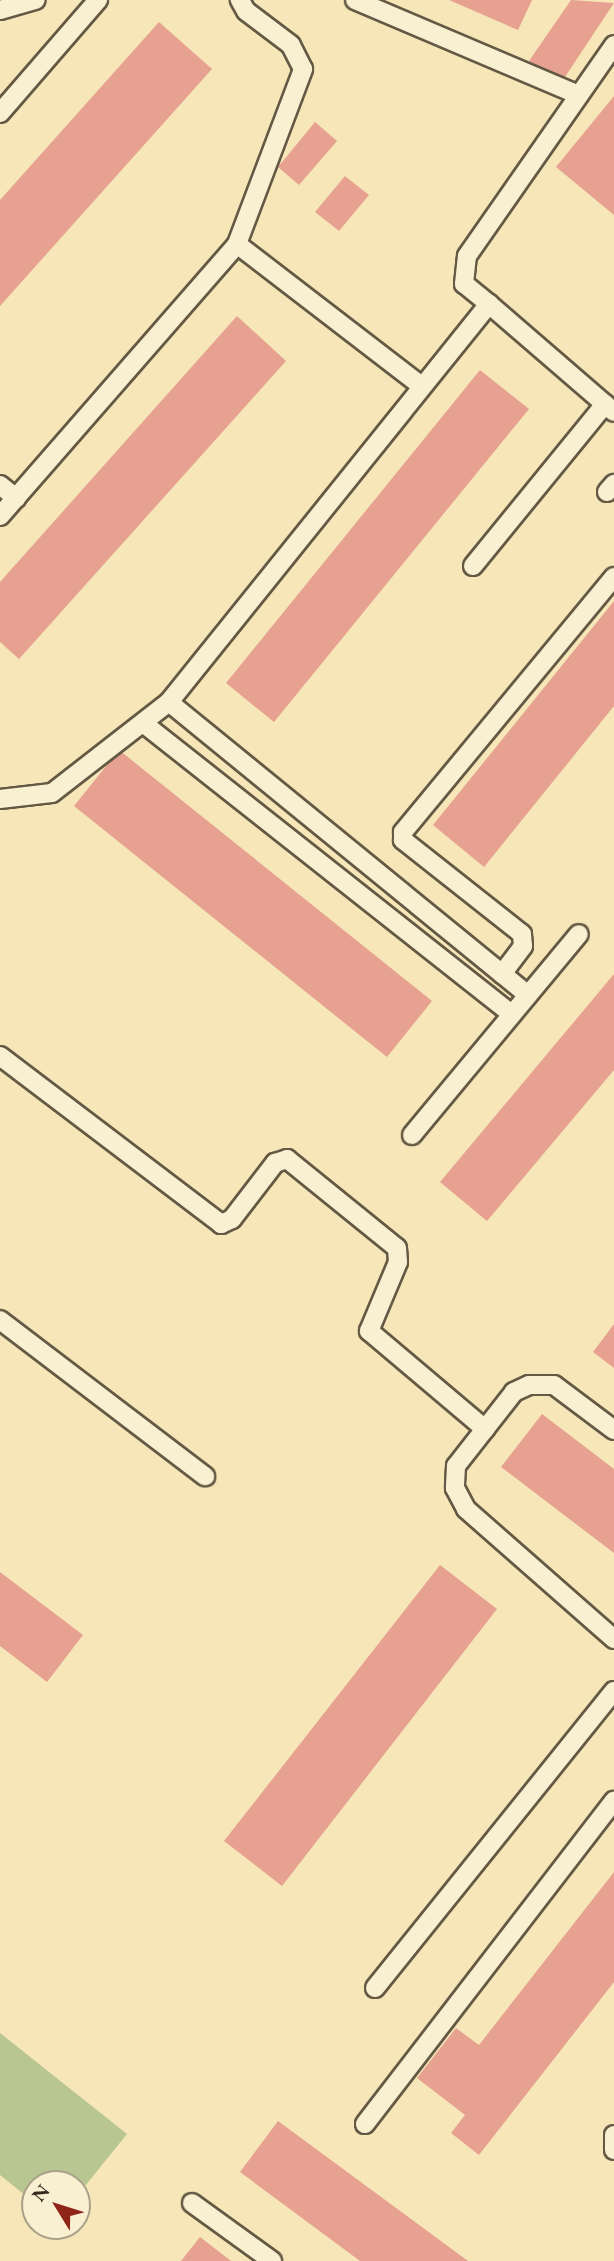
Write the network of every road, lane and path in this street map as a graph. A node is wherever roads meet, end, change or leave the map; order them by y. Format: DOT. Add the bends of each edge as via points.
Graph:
graph roads {
  1 [pos="36,0"];
  2 [pos="98,0"];
  3 [pos="240,0"];
  4 [pos="355,0"];
  5 [pos="0,10"];
  6 [pos="614,45"];
  7 [pos="579,95"];
  8 [pos="0,113"];
  9 [pos="237,244"];
  10 [pos="489,304"];
  11 [pos="421,385"];
  12 [pos="609,408"];
  13 [pos="0,485"];
  14 [pos="16,498"];
  15 [pos="0,516"];
  16 [pos="473,566"];
  17 [pos="614,577"];
  18 [pos="169,702"];
  19 [pos="143,723"];
  20 [pos="0,799"];
  21 [pos="579,934"];
  22 [pos="502,974"];
  23 [pos="528,995"];
  24 [pos="512,1014"];
  25 [pos="0,1056"];
  26 [pos="412,1135"];
  27 [pos="0,1320"];
  28 [pos="485,1429"];
  29 [pos="614,1430"];
  30 [pos="205,1476"];
  31 [pos="614,1639"];
  32 [pos="614,1691"];
  33 [pos="614,1801"];
  34 [pos="375,1988"];
  35 [pos="365,2123"];
  36 [pos="614,2135"];
  37 [pos="614,2150"];
  38 [pos="192,2203"];
  39 [pos="272,2261"];
  1 -- 5 [label="lane"];
  2 -- 8 [label="lane"];
  3 -- 9 [label="lane" via="246,11 291,46 303,69"];
  4 -- 7 [label="lane"];
  6 -- 7 [label="lane"];
  7 -- 10 [label="lane" via="467,256 464,284"];
  9 -- 11 [label="lane"];
  9 -- 14 [label="lane"];
  10 -- 11 [label="lane"];
  10 -- 12 [label="lane"];
  11 -- 18 [label="lane"];
  12 -- 16 [label="lane"];
  13 -- 14 [label="lane"];
  14 -- 15 [label="lane"];
  17 -- 22 [label="lane" via="403,832 403,840 522,934 523,946"];
  18 -- 19 [label="lane"];
  18 -- 22 [label="lane"];
  19 -- 20 [label="lane" via="52,793"];
  19 -- 24 [label="lane"];
  21 -- 23 [label="lane"];
  22 -- 23 [label="lane"];
  23 -- 24 [label="lane"];
  24 -- 26 [label="lane"];
  25 -- 28 [label="lane" via="221,1224 232,1219 275,1163 287,1159 397,1248 398,1262 369,1331"];
  27 -- 30 [label="lane"];
  28 -- 29 [label="lane" via="514,1392 529,1385 554,1385"];
  28 -- 31 [label="lane" via="456,1466 456,1488 466,1509"];
  32 -- 34 [label="lane"];
  33 -- 35 [label="lane"];
  36 -- 37 [label="lane"];
  38 -- 39 [label="lane"];
}
